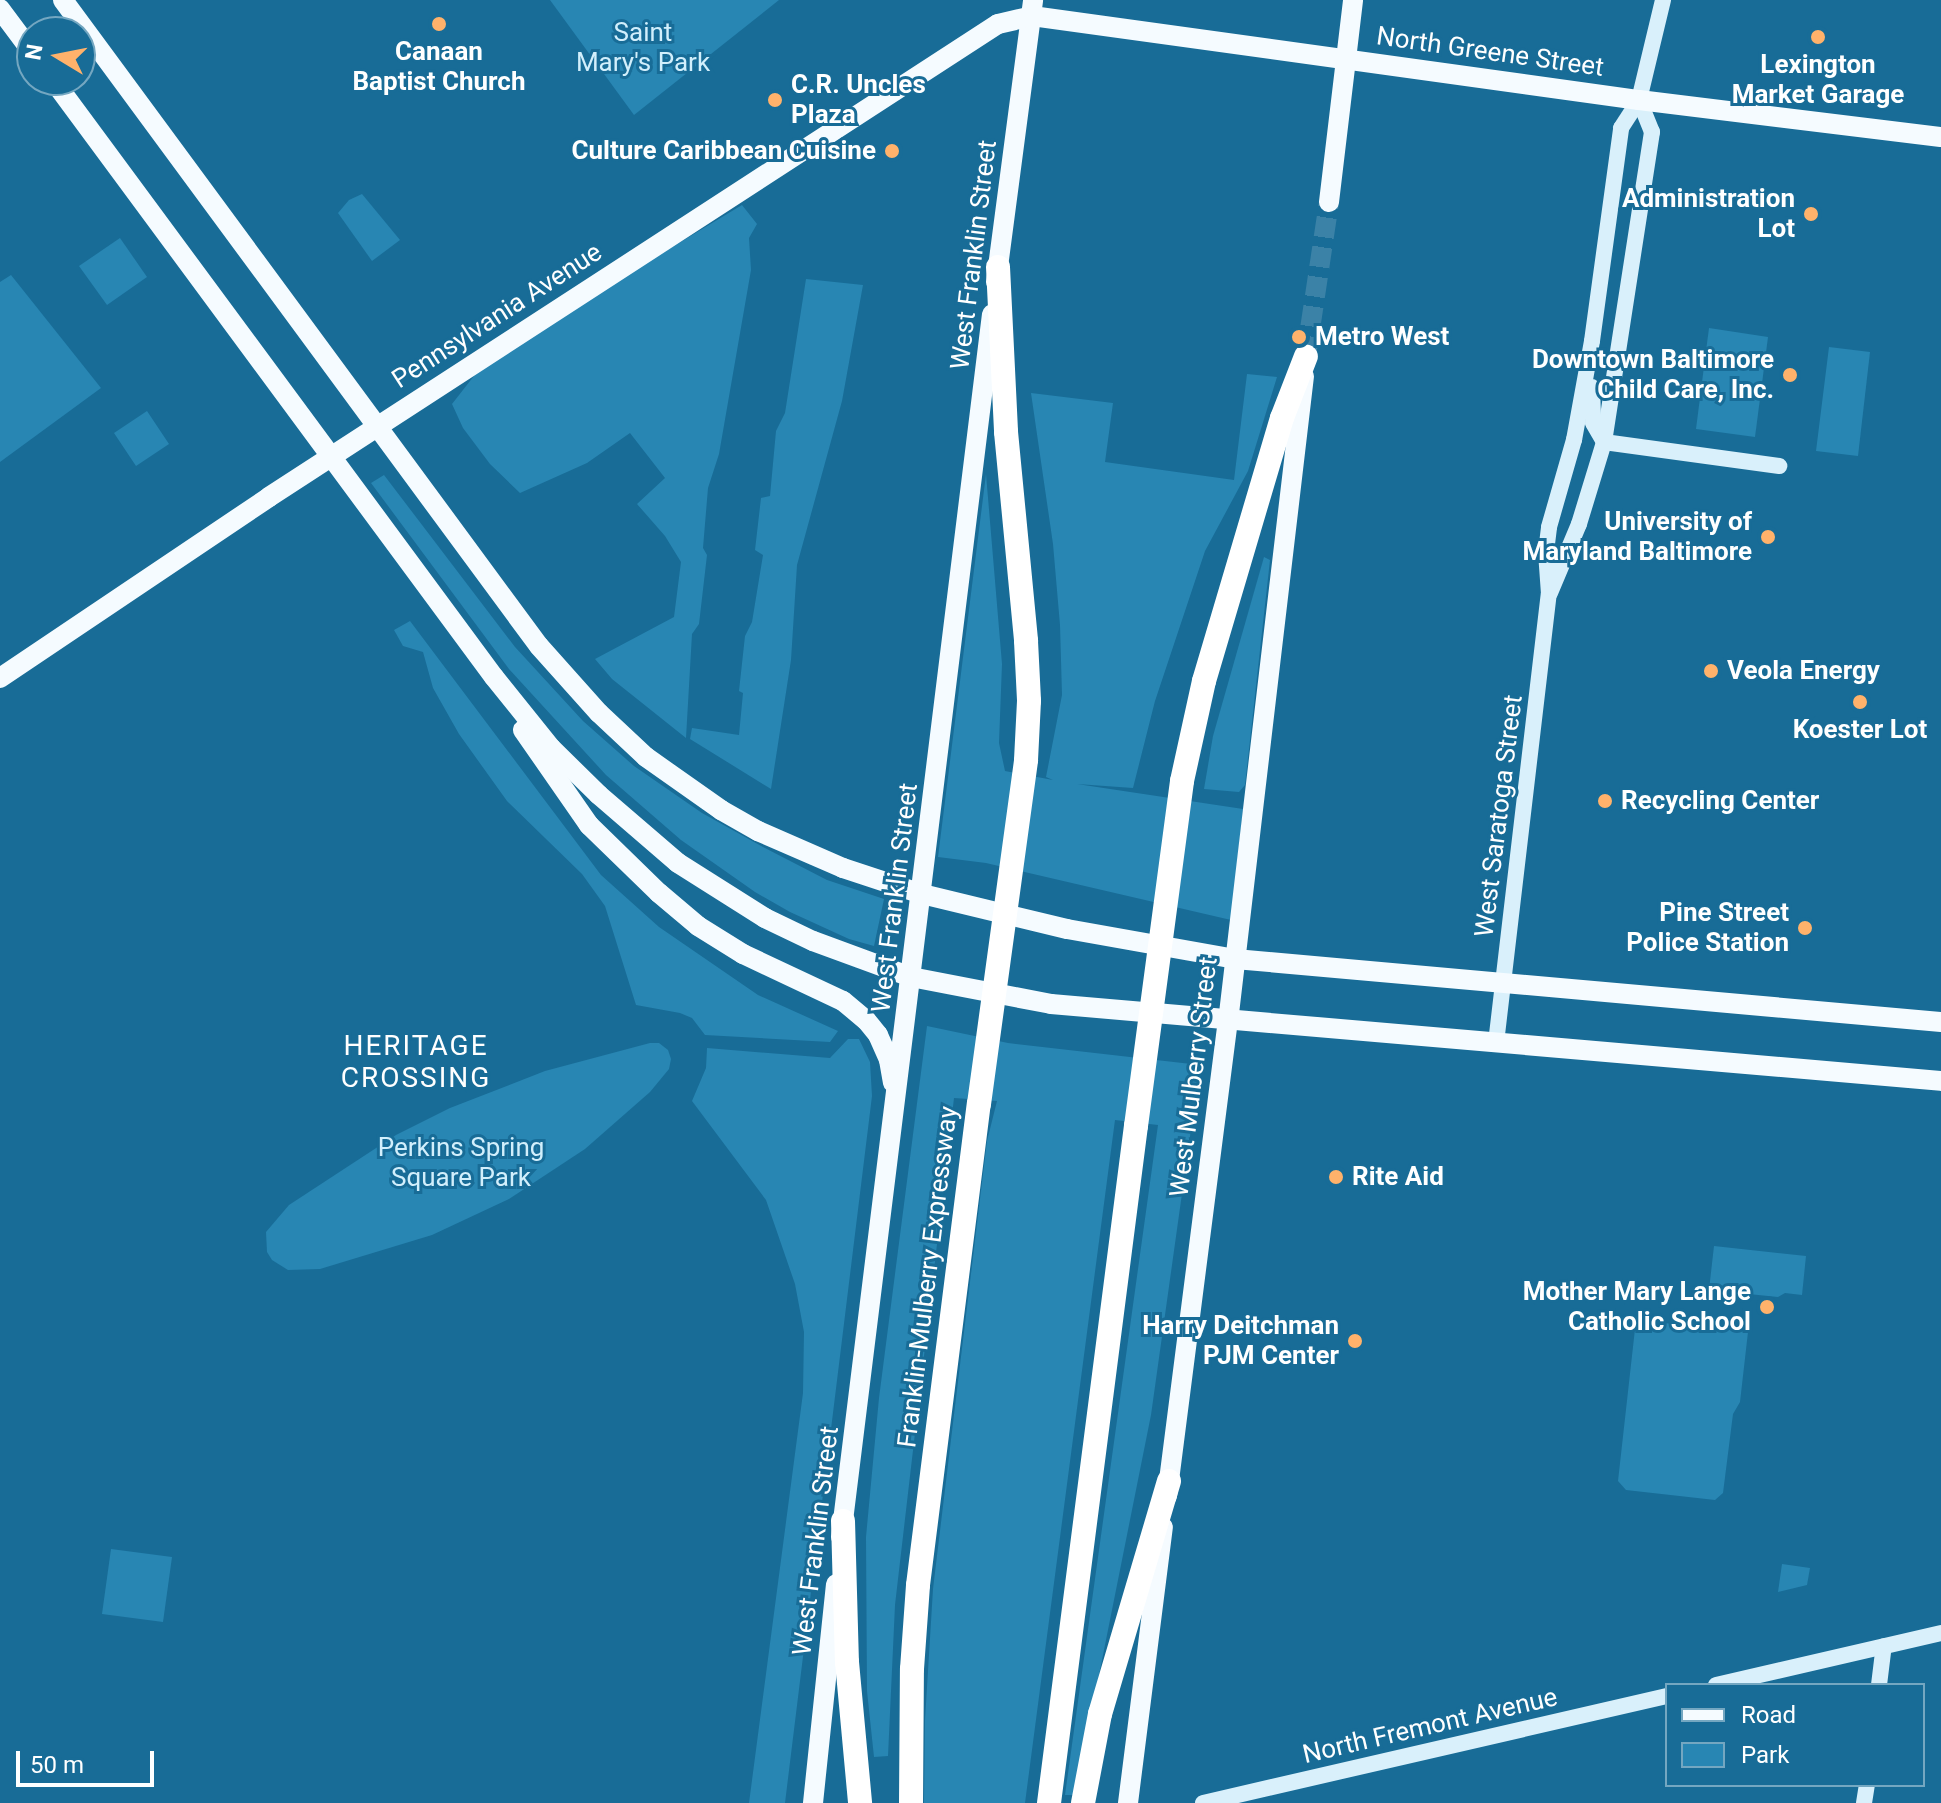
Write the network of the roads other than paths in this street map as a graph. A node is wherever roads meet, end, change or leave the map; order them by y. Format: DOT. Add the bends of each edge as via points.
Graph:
graph roads {
  1 [pos="63,0"];
  2 [pos="1353,0"];
  3 [pos="1663,0"];
  4 [pos="1032,8"];
  5 [pos="0,9"];
  6 [pos="16,30"];
  7 [pos="1346,57"];
  8 [pos="65,96"];
  9 [pos="1639,100"];
  10 [pos="1941,137"];
  11 [pos="1329,202"];
  12 [pos="998,267"];
  13 [pos="1592,341"];
  14 [pos="1306,356"];
  15 [pos="377,426"];
  16 [pos="1604,442"];
  17 [pos="332,456"];
  18 [pos="1779,466"];
  19 [pos="1565,470"];
  20 [pos="1549,594"];
  21 [pos="494,677"];
  22 [pos="0,678"];
  23 [pos="922,894"];
  24 [pos="1235,959"];
  25 [pos="911,977"];
  26 [pos="1503,985"];
  27 [pos="1228,1022"];
  28 [pos="1941,1022"];
  29 [pos="1496,1043"];
  30 [pos="1941,1081"];
  31 [pos="896,1105"];
  32 [pos="1169,1481"];
  33 [pos="843,1521"];
  34 [pos="1941,1633"];
  35 [pos="1884,1646"];
  36 [pos="1725,1683"];
  37 [pos="1879,1683"];
  38 [pos="1665,1696"];
  39 [pos="813,1803"];
  40 [pos="860,1803"];
  41 [pos="911,1803"];
  42 [pos="1049,1803"];
  43 [pos="1083,1803"];
  44 [pos="1128,1803"];
  45 [pos="1203,1803"];
  1 -- 15 [label="main road"];
  2 -- 7 [label="main road"];
  3 -- 9 [label="main road, West Saratoga Street"];
  4 -- 7 [label="main road, North Greene Street"];
  4 -- 12 [label="main road, West Franklin Street"];
  4 -- 15 [label="main road, Pennsylvania Avenue" via="974,37"];
  5 -- 6 [label="main road"];
  7 -- 9 [label="main road, North Greene Street"];
  7 -- 11 [label="main road"];
  8 -- 17 [label="main road"];
  9 -- 10 [label="main road, North Greene Street"];
  9 -- 13 [label="main road, West Saratoga Street" via="1621,128"];
  9 -- 16 [label="main road, West Saratoga Street" via="1652,132"];
  12 -- 23 [label="main road, West Franklin Street"];
  12 -- 41 [label="highway, Franklin-Mulberry Expressway, bridge" via="1006,432 1026,641 1026,760 918,1585"];
  13 -- 16 [label="main road" via="1593,423"];
  13 -- 19 [label="main road, West Saratoga Street"];
  14 -- 24 [label="main road, West Mulberry Street"];
  14 -- 42 [label="highway, bridge" via="1282,418 1204,681 1182,781"];
  15 -- 17 [label="main road, Pennsylvania Avenue"];
  15 -- 23 [label="main road" via="539,646 646,757 758,831 843,868"];
  16 -- 18 [label="main road"];
  16 -- 19 [label="main road"];
  16 -- 20 [label="main road, West Saratoga Street" via="1579,524"];
  17 -- 21 [label="main road"];
  17 -- 22 [label="main road, Pennsylvania Avenue"];
  19 -- 20 [label="main road, West Saratoga Street" via="1549,527"];
  20 -- 26 [label="main road, West Saratoga Street"];
  21 -- 25 [label="main road" via="551,748 678,863 765,918"];
  21 -- 31 [label="main road" via="536,751 589,825 659,893 743,954 822,990 866,1020 889,1060"];
  23 -- 24 [label="main road" via="1067,929"];
  23 -- 25 [label="main road, West Franklin Street"];
  24 -- 26 [label="main road"];
  24 -- 27 [label="main road, West Mulberry Street"];
  25 -- 27 [label="main road" via="1051,1004"];
  25 -- 31 [label="main road, West Franklin Street"];
  26 -- 28 [label="main road"];
  26 -- 29 [label="main road, West Saratoga Street"];
  27 -- 29 [label="main road"];
  27 -- 32 [label="main road, West Mulberry Street"];
  29 -- 30 [label="main road"];
  31 -- 33 [label="main road, West Franklin Street"];
  32 -- 43 [label="highway" via="1100,1714"];
  32 -- 44 [label="main road, West Mulberry Street"];
  33 -- 39 [label="main road, West Franklin Street"];
  33 -- 40 [label="highway" via="847,1662"];
  34 -- 35 [label="main road"];
  35 -- 36 [label="main road"];
  35 -- 37 [label="main road"];
  38 -- 45 [label="main road, North Fremont Avenue"];
}
